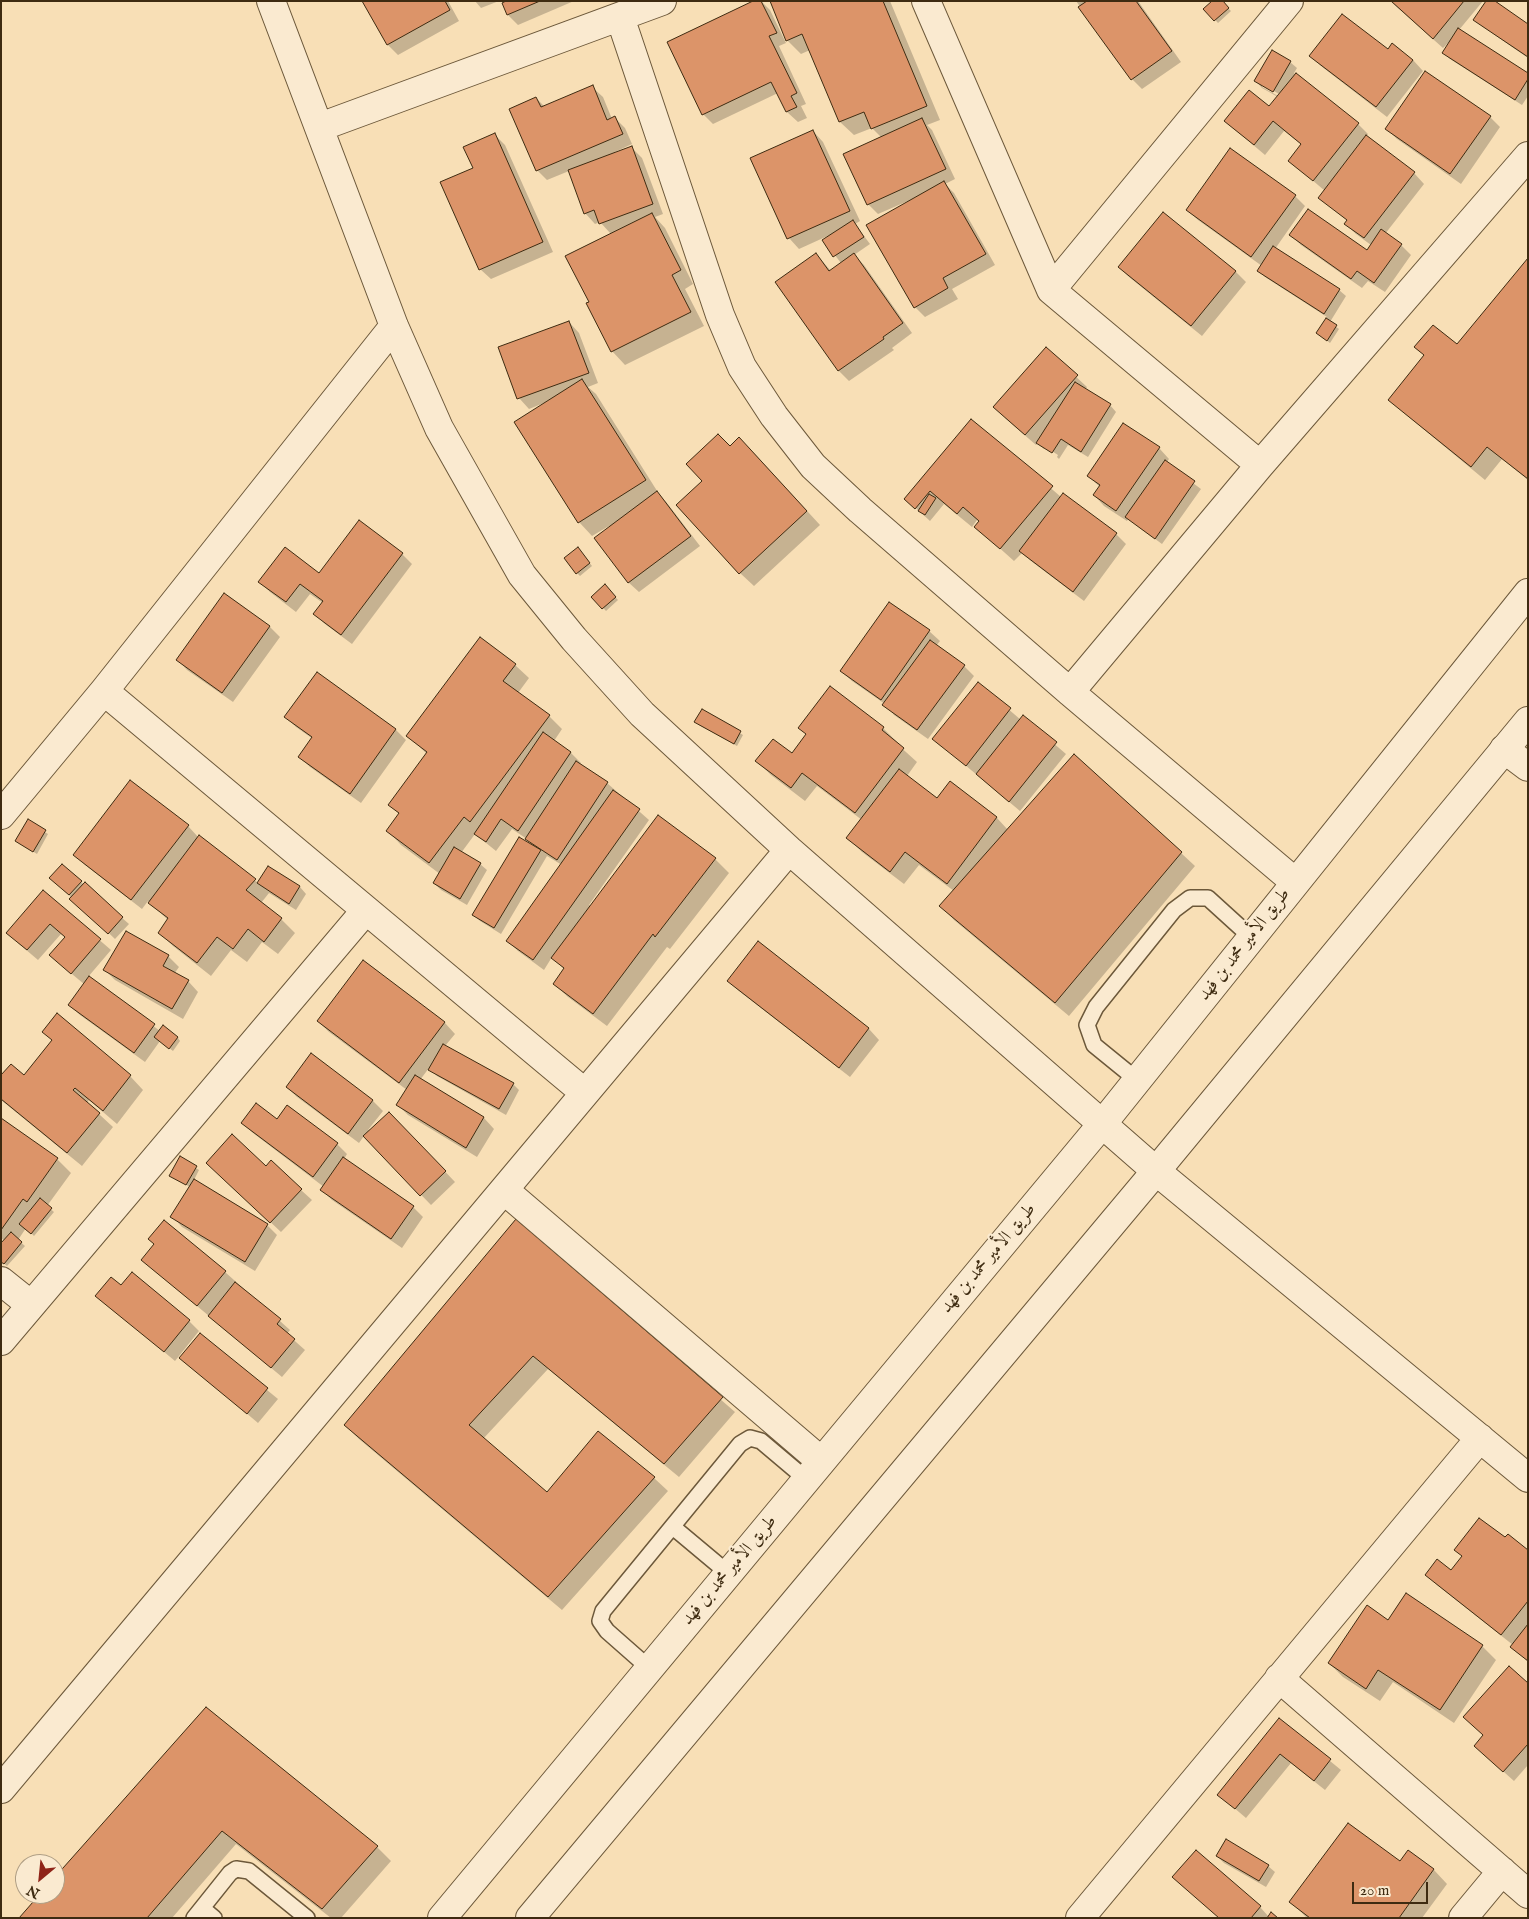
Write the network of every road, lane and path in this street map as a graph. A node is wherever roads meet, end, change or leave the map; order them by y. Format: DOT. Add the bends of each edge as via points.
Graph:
graph roads {
  1 [pos="270,1"];
  2 [pos="662,1"];
  3 [pos="926,1"];
  4 [pos="1289,1"];
  5 [pos="620,17"];
  6 [pos="320,127"];
  7 [pos="1528,156"];
  8 [pos="1051,290"];
  9 [pos="394,326"];
  10 [pos="1260,465"];
  11 [pos="1528,594"];
  12 [pos="104,691"];
  13 [pos="1070,692"];
  14 [pos="1528,721"];
  15 [pos="1504,749"];
  16 [pos="1528,767"];
  17 [pos="1,815"];
  18 [pos="789,850"];
  19 [pos="1295,882"];
  20 [pos="366,910"];
  21 [pos="1252,938"];
  22 [pos="1137,1080"];
  23 [pos="585,1093"];
  24 [pos="1103,1123"];
  25 [pos="1156,1171"];
  26 [pos="504,1190"];
  27 [pos="1,1281"];
  28 [pos="31,1305"];
  29 [pos="1,1341"];
  30 [pos="1480,1438"];
  31 [pos="814,1470"];
  32 [pos="1528,1478"];
  33 [pos="673,1526"];
  34 [pos="728,1573"];
  35 [pos="649,1668"];
  36 [pos="1279,1678"];
  37 [pos="1,1789"];
  38 [pos="1502,1871"];
  39 [pos="1528,1894"];
  40 [pos="198,1913"];
  41 [pos="214,1918"];
  42 [pos="307,1918"];
  43 [pos="441,1918"];
  44 [pos="530,1918"];
  45 [pos="1080,1918"];
  46 [pos="1463,1918"];
  1 -- 6 [label="street"];
  2 -- 5 [label="street"];
  3 -- 8 [label="street"];
  4 -- 8 [label="street"];
  5 -- 6 [label="street"];
  5 -- 13 [label="street" via="720,315 742,367 774,416 814,466 860,510"];
  6 -- 9 [label="street"];
  7 -- 10 [label="street"];
  8 -- 10 [label="street"];
  9 -- 12 [label="street"];
  9 -- 18 [label="street" via="438,428 522,575 642,714"];
  10 -- 13 [label="street"];
  11 -- 19 [label="street, طريق الأمير محمد بن فهد"];
  12 -- 17 [label="street"];
  12 -- 20 [label="street"];
  13 -- 19 [label="street"];
  14 -- 15 [label="street"];
  15 -- 16 [label="street"];
  15 -- 25 [label="street"];
  18 -- 23 [label="street"];
  18 -- 24 [label="street"];
  19 -- 21 [label="street, طريق الأمير محمد بن فهد"];
  20 -- 23 [label="street"];
  20 -- 28 [label="street"];
  21 -- 22 [label="street, طريق الأمير محمد بن فهد"];
  21 -- 22 [label="lane" via="1208,898 1190,898 1174,910 1096,1006 1087,1025 1094,1045"];
  22 -- 24 [label="street, طريق الأمير محمد بن فهد"];
  23 -- 26 [label="street"];
  24 -- 25 [label="street"];
  24 -- 31 [label="street, طريق الأمير محمد بن فهد"];
  25 -- 30 [label="street"];
  25 -- 44 [label="street"];
  26 -- 31 [label="street"];
  26 -- 37 [label="street"];
  27 -- 28 [label="street"];
  28 -- 29 [label="street"];
  30 -- 32 [label="street"];
  30 -- 36 [label="street"];
  31 -- 33 [label="lane" via="750,1438 740,1444"];
  31 -- 34 [label="street, طريق الأمير محمد بن فهد"];
  33 -- 34 [label="lane"];
  33 -- 35 [label="lane" via="603,1611 600,1621 607,1632"];
  34 -- 35 [label="street, طريق الأمير محمد بن فهد"];
  35 -- 43 [label="street, طريق الأمير محمد بن فهد"];
  36 -- 38 [label="street"];
  36 -- 45 [label="street"];
  38 -- 39 [label="street"];
  38 -- 46 [label="street"];
  40 -- 41 [label="lane"];
  40 -- 42 [label="lane" via="230,1872 236,1869 249,1872"];
}
